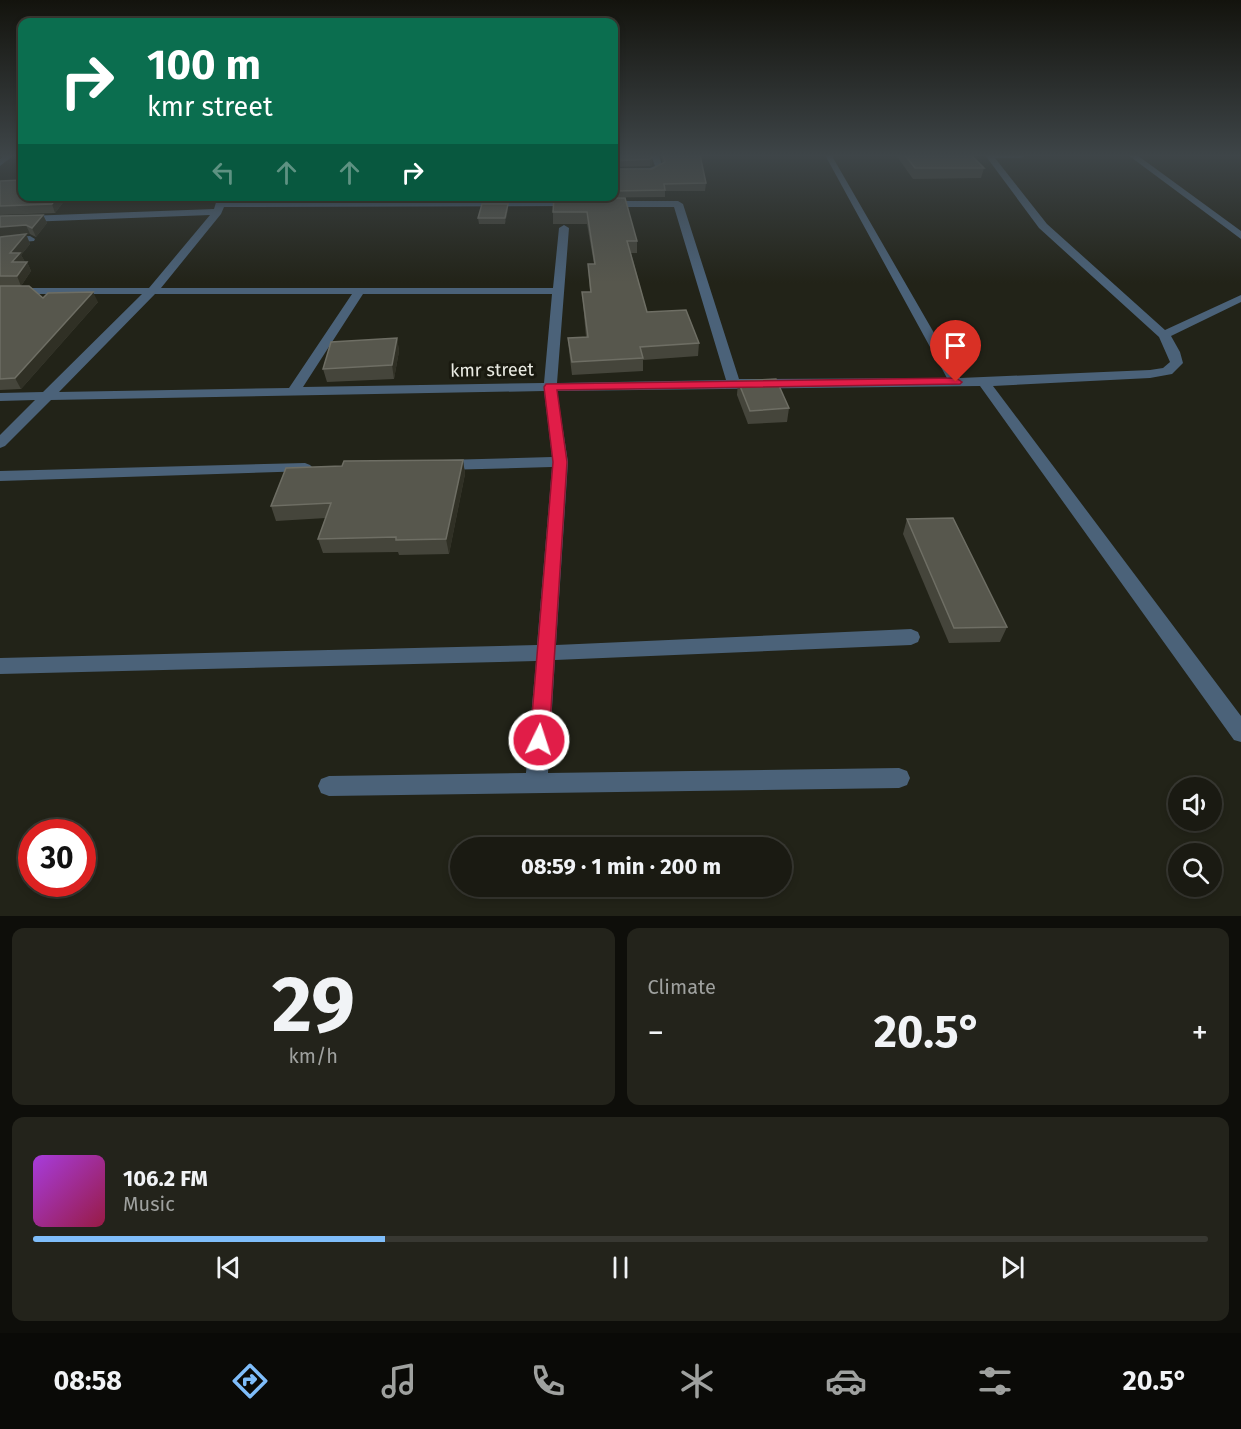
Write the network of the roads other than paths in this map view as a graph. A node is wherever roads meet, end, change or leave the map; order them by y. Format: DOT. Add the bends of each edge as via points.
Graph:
graph roads {
  1 [pos="852,198"];
  2 [pos="1022,198"];
  3 [pos="1190,198"];
  4 [pos="220,204"];
  5 [pos="584,204"];
  6 [pos="596,204"];
  7 [pos="0,220"];
  8 [pos="564,228"];
  9 [pos="1241,236"];
  10 [pos="30,239"];
  11 [pos="0,241"];
  12 [pos="154,290"];
  13 [pos="6,291"];
  14 [pos="557,291"];
  15 [pos="359,292"];
  16 [pos="1241,298"];
  17 [pos="0,300"];
  18 [pos="1164,335"];
  19 [pos="956,382"];
  20 [pos="984,382"];
  21 [pos="734,384"];
  22 [pos="550,387"];
  23 [pos="294,391"];
  24 [pos="49,396"];
  25 [pos="0,397"];
  26 [pos="0,443"];
  27 [pos="560,462"];
  28 [pos="429,465"];
  29 [pos="322,468"];
  30 [pos="0,476"];
  31 [pos="910,637"];
  32 [pos="546,653"];
  33 [pos="0,666"];
  34 [pos="1241,733"];
  35 [pos="899,777"];
  36 [pos="536,783"];
  37 [pos="329,786"];
  1 -- 19 [label="street"];
  2 -- 18 [label="street" via="1043,226"];
  3 -- 9 [label="street"];
  4 -- 5 [label="street"];
  4 -- 7 [label="street"];
  4 -- 12 [label="street"];
  6 -- 21 [label="street" via="678,204"];
  8 -- 14 [label="street"];
  10 -- 11 [label="street"];
  12 -- 13 [label="street"];
  12 -- 15 [label="street"];
  12 -- 24 [label="street"];
  13 -- 17 [label="street"];
  14 -- 15 [label="street"];
  14 -- 22 [label="street"];
  15 -- 23 [label="street"];
  16 -- 18 [label="street"];
  18 -- 20 [label="street, kmr street" via="1177,363 1167,371"];
  19 -- 20 [label="street, kmr street"];
  19 -- 21 [label="street, kmr street"];
  20 -- 34 [label="street"];
  21 -- 22 [label="street, kmr street"];
  22 -- 23 [label="street, kmr street"];
  22 -- 27 [label="street"];
  23 -- 24 [label="street, kmr street"];
  24 -- 25 [label="street, kmr street"];
  24 -- 26 [label="street"];
  27 -- 28 [label="street"];
  27 -- 32 [label="street"];
  29 -- 30 [label="street"];
  31 -- 32 [label="street"];
  32 -- 33 [label="street"];
  32 -- 36 [label="street"];
  35 -- 36 [label="street"];
  36 -- 37 [label="street"];
}
